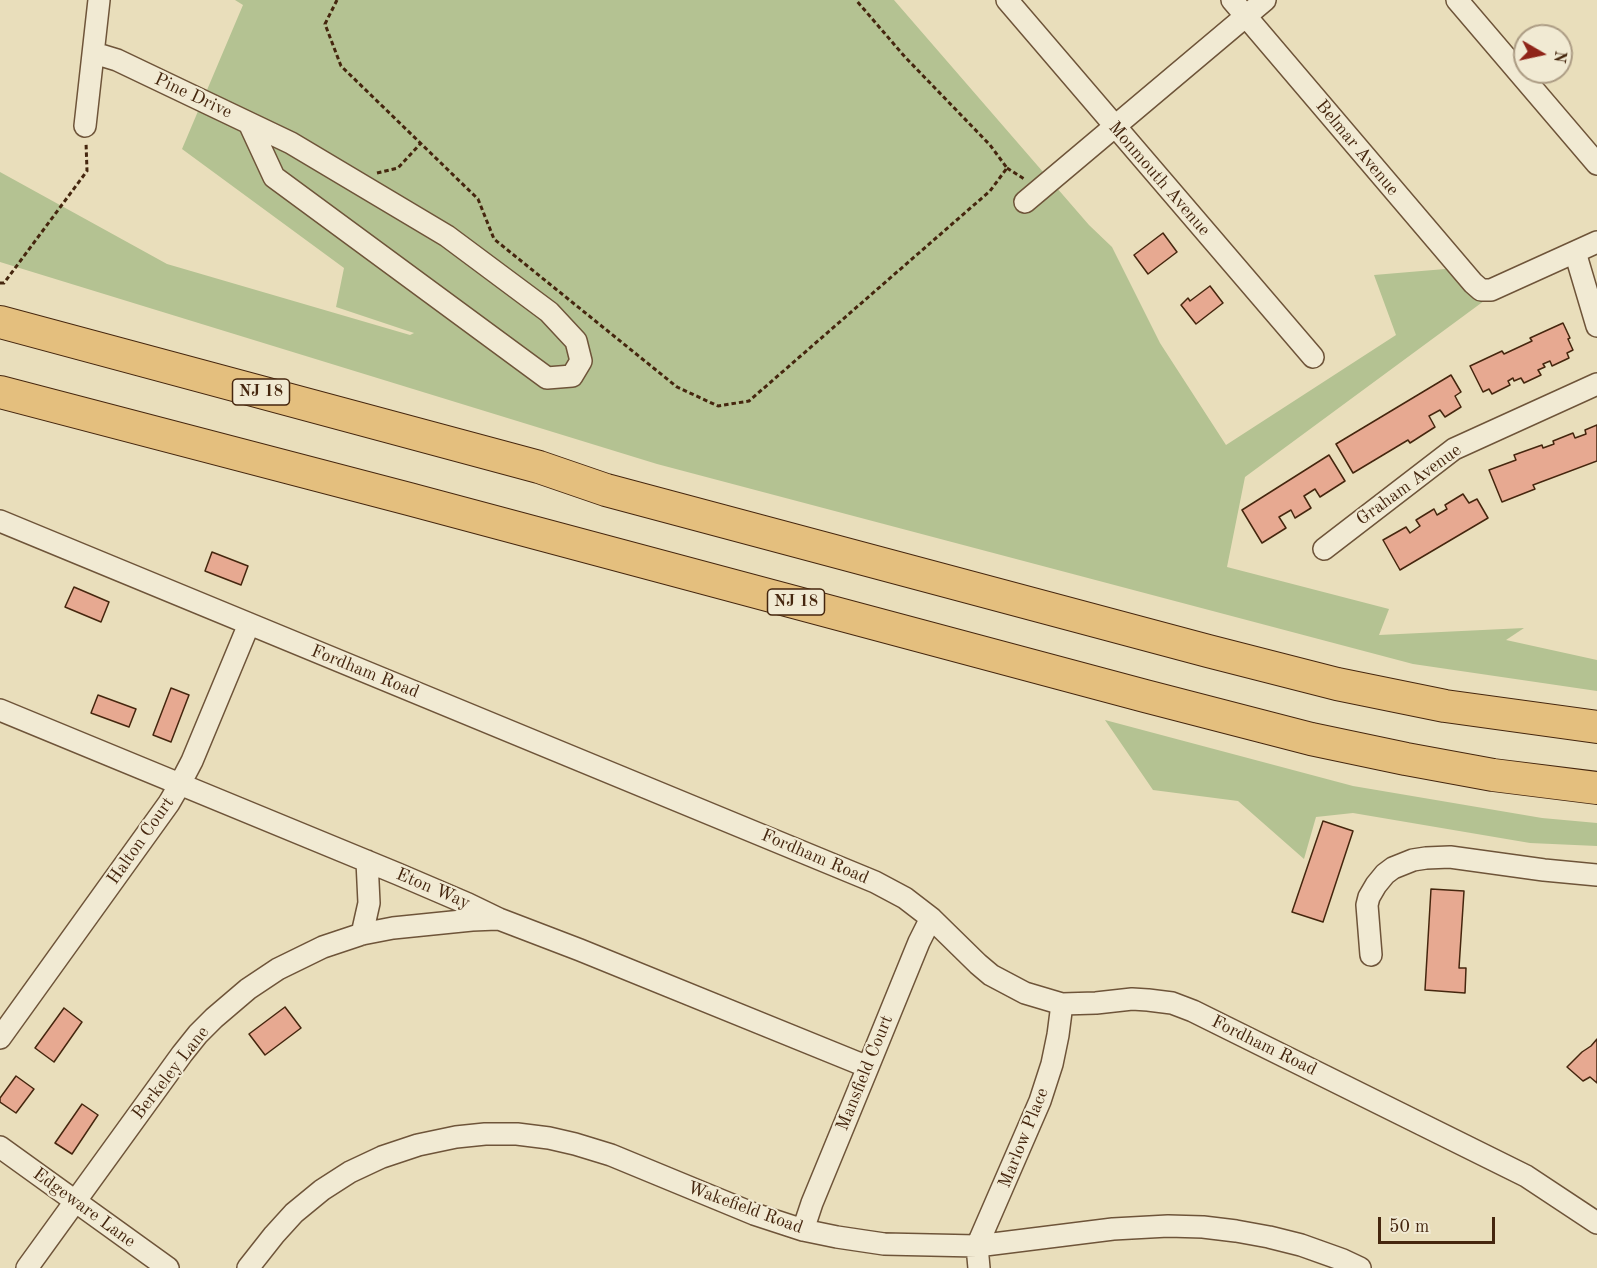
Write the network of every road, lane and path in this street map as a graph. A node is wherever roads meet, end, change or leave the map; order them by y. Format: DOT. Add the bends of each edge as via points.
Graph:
graph roads {
  1 [pos="99,0"];
  2 [pos="337,0"];
  3 [pos="856,0"];
  4 [pos="1006,0"];
  5 [pos="1232,0"];
  6 [pos="1265,0"];
  7 [pos="1457,0"];
  8 [pos="1246,16"];
  9 [pos="93,53"];
  10 [pos="249,123"];
  11 [pos="85,126"];
  12 [pos="1114,127"];
  13 [pos="421,144"];
  14 [pos="1597,164"];
  15 [pos="353,180"];
  16 [pos="1025,202"];
  17 [pos="1597,242"];
  18 [pos="1575,252"];
  19 [pos="2,283"];
  20 [pos="0,322"];
  21 [pos="1597,326"];
  22 [pos="1313,357"];
  23 [pos="1597,384"];
  24 [pos="0,392"];
  25 [pos="0,521"];
  26 [pos="1324,549"];
  27 [pos="249,624"];
  28 [pos="0,710"];
  29 [pos="1597,728"];
  30 [pos="180,784"];
  31 [pos="1597,788"];
  32 [pos="367,861"];
  33 [pos="1597,875"];
  34 [pos="932,918"];
  35 [pos="499,919"];
  36 [pos="362,934"];
  37 [pos="1371,955"];
  38 [pos="1062,1004"];
  39 [pos="0,1038"];
  40 [pos="867,1067"];
  41 [pos="0,1147"];
  42 [pos="75,1201"];
  43 [pos="1597,1223"];
  44 [pos="803,1230"];
  45 [pos="978,1246"];
  46 [pos="27,1268"];
  47 [pos="168,1268"];
  48 [pos="248,1268"];
  49 [pos="979,1268"];
  50 [pos="1360,1268"];
  1 -- 9 [label="street"];
  2 -- 13 [label="path" via="325,24 341,66"];
  3 -- 13 [label="path" via="1007,168 990,191 749,401 718,406 677,387 494,239 478,199"];
  4 -- 12 [label="street, Monmouth Avenue"];
  5 -- 8 [label="street, Belmar Avenue"];
  6 -- 8 [label="street"];
  7 -- 14 [label="street"];
  8 -- 12 [label="street"];
  8 -- 18 [label="street, Belmar Avenue" via="1481,290"];
  9 -- 10 [label="street, Pine Drive" via="117,60"];
  9 -- 11 [label="street"];
  10 -- 15 [label="street, Pine Drive"];
  10 -- 15 [label="street, Pine Drive" via="274,177 547,378 573,376 581,361 576,341 549,312 447,236"];
  11 -- 19 [label="path" via="87,171"];
  12 -- 16 [label="street"];
  12 -- 22 [label="street, Monmouth Avenue"];
  13 -- 15 [label="path" via="398,168"];
  17 -- 18 [label="street"];
  18 -- 21 [label="street"];
  20 -- 29 [label="highway, NJ 18" via="1262,665 1445,706"];
  23 -- 26 [label="street, Graham Avenue" via="1454,449"];
  24 -- 31 [label="highway, NJ 18" via="1311,739 1493,775"];
  25 -- 27 [label="street, Fordham Road"];
  27 -- 30 [label="street, Halton Court"];
  27 -- 34 [label="street, Fordham Road" via="875,882"];
  28 -- 30 [label="street, Eton Way"];
  30 -- 32 [label="street, Eton Way"];
  30 -- 39 [label="street, Halton Court"];
  32 -- 35 [label="street, Eton Way"];
  32 -- 36 [label="street" via="369,903"];
  33 -- 37 [label="street" via="1450,857 1413,860 1385,874 1369,897"];
  34 -- 38 [label="street, Fordham Road" via="991,975 1025,993"];
  34 -- 40 [label="street, Mansfield Court"];
  35 -- 36 [label="street, Berkeley Lane"];
  35 -- 40 [label="street, Eton Way"];
  36 -- 42 [label="street, Berkeley Lane" via="278,969 214,1018 182,1054"];
  38 -- 43 [label="street, Fordham Road" via="1132,999 1172,1003 1193,1011 1526,1176"];
  38 -- 45 [label="street, Marlow Place" via="1052,1064 1040,1101"];
  40 -- 44 [label="street, Mansfield Court"];
  41 -- 42 [label="street, Edgeware Lane"];
  42 -- 46 [label="street, Berkeley Lane"];
  42 -- 47 [label="street, Edgeware Lane"];
  44 -- 45 [label="street, Wakefield Road" via="884,1244"];
  44 -- 48 [label="street, Wakefield Road" via="575,1144 517,1134 485,1134 418,1145 350,1172 294,1213"];
  45 -- 49 [label="street, Marlow Place"];
  45 -- 50 [label="street, Wakefield Road" via="1113,1229 1203,1227 1301,1245"];
}
